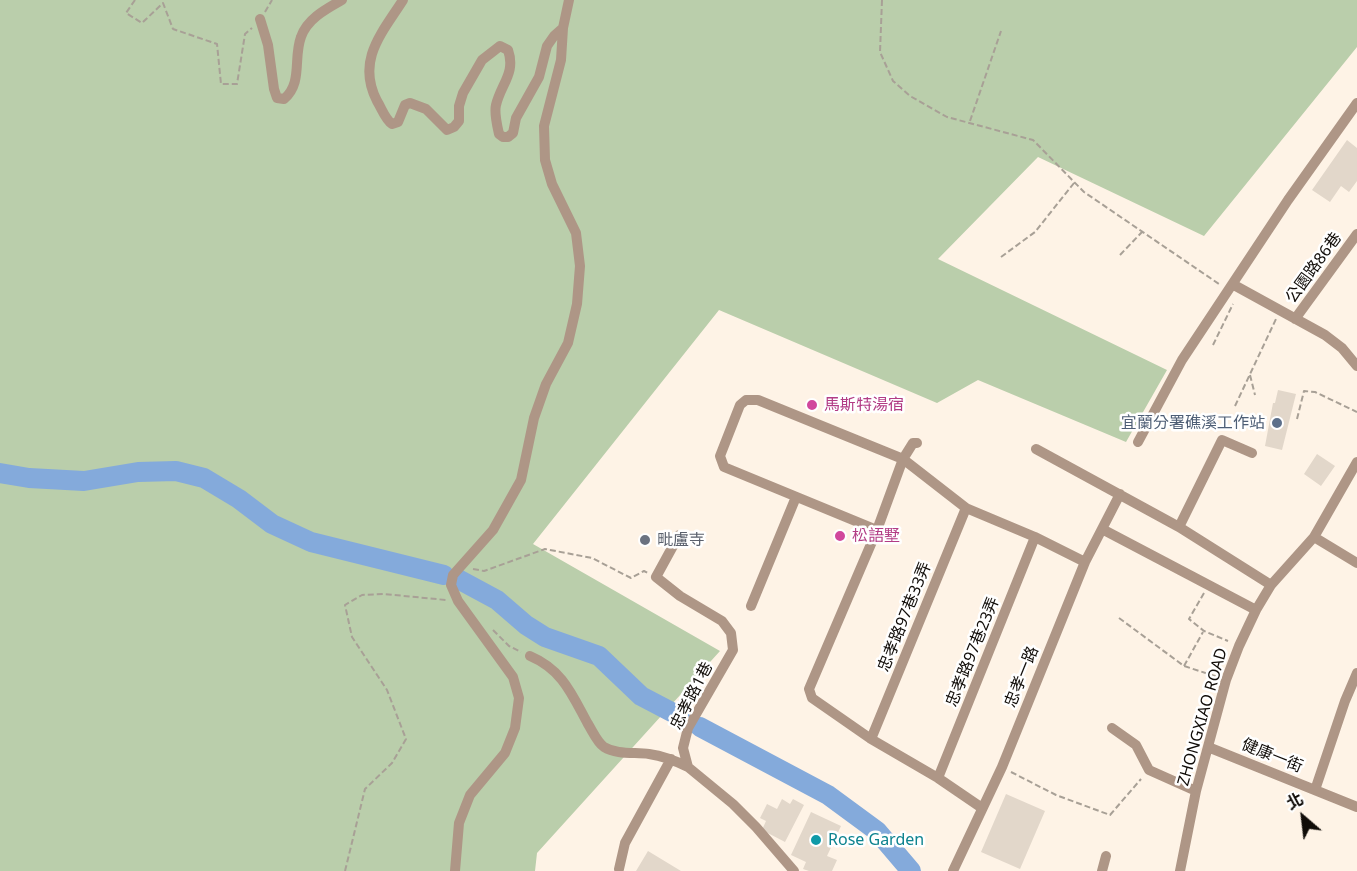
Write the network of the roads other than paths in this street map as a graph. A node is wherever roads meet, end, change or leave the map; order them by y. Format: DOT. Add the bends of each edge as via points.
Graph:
graph roads {
  1 [pos="342,0"];
  2 [pos="403,0"];
  3 [pos="569,0"];
  4 [pos="260,19"];
  5 [pos="563,28"];
  6 [pos="1355,110"];
  7 [pos="1357,234"];
  8 [pos="1236,286"];
  9 [pos="1295,319"];
  10 [pos="1357,366"];
  11 [pos="1138,442"];
  12 [pos="917,443"];
  13 [pos="1036,449"];
  14 [pos="1252,453"];
  15 [pos="903,459"];
  16 [pos="1357,462"];
  17 [pos="1120,494"];
  18 [pos="796,497"];
  19 [pos="966,508"];
  20 [pos="1179,527"];
  21 [pos="1102,529"];
  22 [pos="877,530"];
  23 [pos="679,535"];
  24 [pos="1035,537"];
  25 [pos="1314,537"];
  26 [pos="1085,562"];
  27 [pos="1357,563"];
  28 [pos="1271,585"];
  29 [pos="751,606"];
  30 [pos="1256,610"];
  31 [pos="530,656"];
  32 [pos="1357,673"];
  33 [pos="1112,728"];
  34 [pos="871,738"];
  35 [pos="1208,747"];
  36 [pos="671,759"];
  37 [pos="688,767"];
  38 [pos="938,778"];
  39 [pos="1315,790"];
  40 [pos="1196,791"];
  41 [pos="1357,807"];
  42 [pos="982,808"];
  43 [pos="1106,856"];
  44 [pos="619,869"];
  45 [pos="455,871"];
  46 [pos="794,871"];
  47 [pos="953,871"];
  48 [pos="1102,871"];
  49 [pos="1180,871"];
  1 -- 4 [label="street" via="317,15 301,37 296,76 290,94 284,99 278,98 274,89"];
  2 -- 5 [label="street" via="372,50 369,72 375,96 392,124 398,122 405,105 410,103 426,109 447,130 454,127 459,121 463,93 482,60 500,46 508,50 512,60 495,107 499,134 508,136 513,133 516,118 539,77 547,46"];
  3 -- 5 [label="street"];
  5 -- 45 [label="street" via="561,60 544,126 545,160 576,233 580,266 577,304 568,343 546,384 534,418 521,480 494,530 453,574 451,585 458,601 513,677 519,698 515,728 505,753 470,795 459,823"];
  6 -- 8 [label="street" via="1288,200"];
  7 -- 9 [label="street, 公園路86巷"];
  8 -- 9 [label="street"];
  8 -- 11 [label="street" via="1182,360"];
  9 -- 10 [label="street" via="1325,335"];
  12 -- 15 [label="street" via="913,443"];
  13 -- 17 [label="street"];
  14 -- 20 [label="street" via="1222,440"];
  15 -- 18 [label="street" via="758,400 746,399 720,456 724,467"];
  15 -- 19 [label="street"];
  15 -- 22 [label="street"];
  16 -- 25 [label="street, ZHONGXIAO ROAD"];
  17 -- 20 [label="street"];
  17 -- 21 [label="street, 忠孝一路"];
  18 -- 22 [label="street"];
  18 -- 29 [label="street"];
  19 -- 24 [label="street"];
  19 -- 34 [label="street, 忠孝路97巷33弄"];
  20 -- 28 [label="street"];
  21 -- 26 [label="street, 忠孝一路"];
  21 -- 30 [label="street"];
  22 -- 34 [label="street" via="809,689 812,698"];
  23 -- 37 [label="street, 忠孝路1巷" via="656,577 722,621 731,633 733,650 688,728 683,748"];
  24 -- 26 [label="street"];
  24 -- 38 [label="street, 忠孝路97巷23弄"];
  25 -- 27 [label="street"];
  25 -- 28 [label="street, ZHONGXIAO ROAD"];
  26 -- 42 [label="street, 忠孝一路"];
  28 -- 30 [label="street, ZHONGXIAO ROAD"];
  30 -- 35 [label="street, ZHONGXIAO ROAD" via="1226,680"];
  31 -- 36 [label="street" via="563,679 603,746 614,752"];
  32 -- 39 [label="street"];
  33 -- 40 [label="street" via="1136,745 1149,770"];
  34 -- 38 [label="street"];
  35 -- 39 [label="street, 健康一街"];
  35 -- 40 [label="street, ZHONGXIAO ROAD"];
  36 -- 37 [label="street"];
  36 -- 44 [label="street" via="625,843"];
  37 -- 46 [label="street" via="728,799"];
  38 -- 42 [label="street"];
  39 -- 41 [label="street, 健康一街"];
  40 -- 49 [label="street, ZHONGXIAO ROAD"];
  42 -- 47 [label="street, 忠孝一路"];
  43 -- 48 [label="street"];
}
